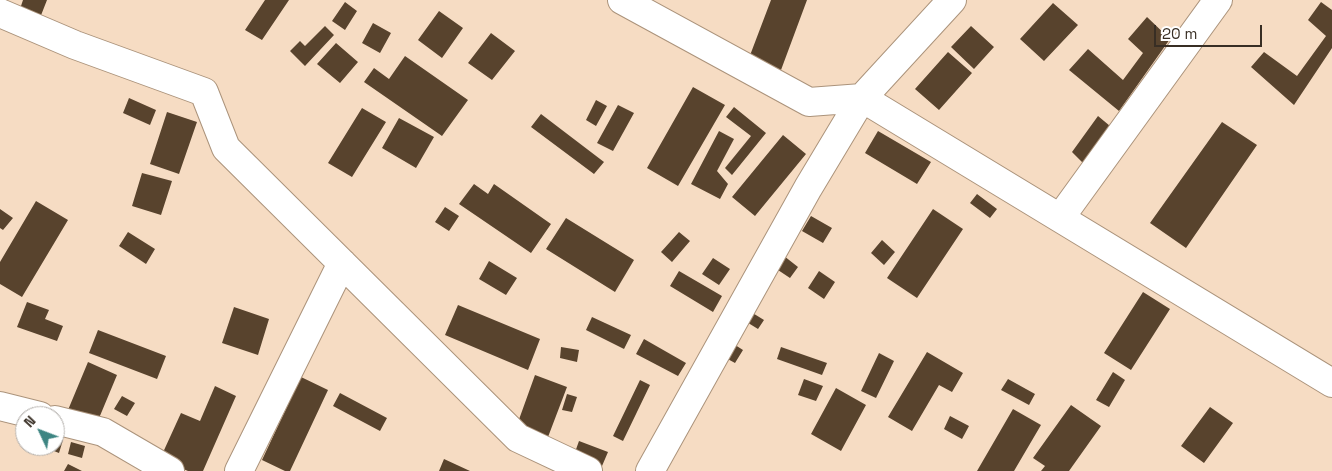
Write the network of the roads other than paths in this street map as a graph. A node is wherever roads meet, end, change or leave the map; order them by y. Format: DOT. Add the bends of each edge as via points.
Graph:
graph roads {
  1 [pos="622,0"];
  2 [pos="952,0"];
  3 [pos="1218,0"];
  4 [pos="0,13"];
  5 [pos="862,98"];
  6 [pos="1060,218"];
  7 [pos="342,263"];
  8 [pos="1332,383"];
  9 [pos="0,406"];
  10 [pos="15,410"];
  11 [pos="65,423"];
  12 [pos="170,471"];
  13 [pos="239,471"];
  14 [pos="588,471"];
  15 [pos="650,471"];
  1 -- 5 [label="street" via="809,102"];
  2 -- 5 [label="street"];
  3 -- 6 [label="street"];
  4 -- 7 [label="street" via="75,45 204,92 226,148"];
  5 -- 6 [label="street"];
  5 -- 15 [label="street"];
  6 -- 8 [label="street"];
  7 -- 13 [label="street"];
  7 -- 14 [label="street" via="518,438"];
  9 -- 10 [label="street"];
  11 -- 12 [label="street" via="102,432"];
}
